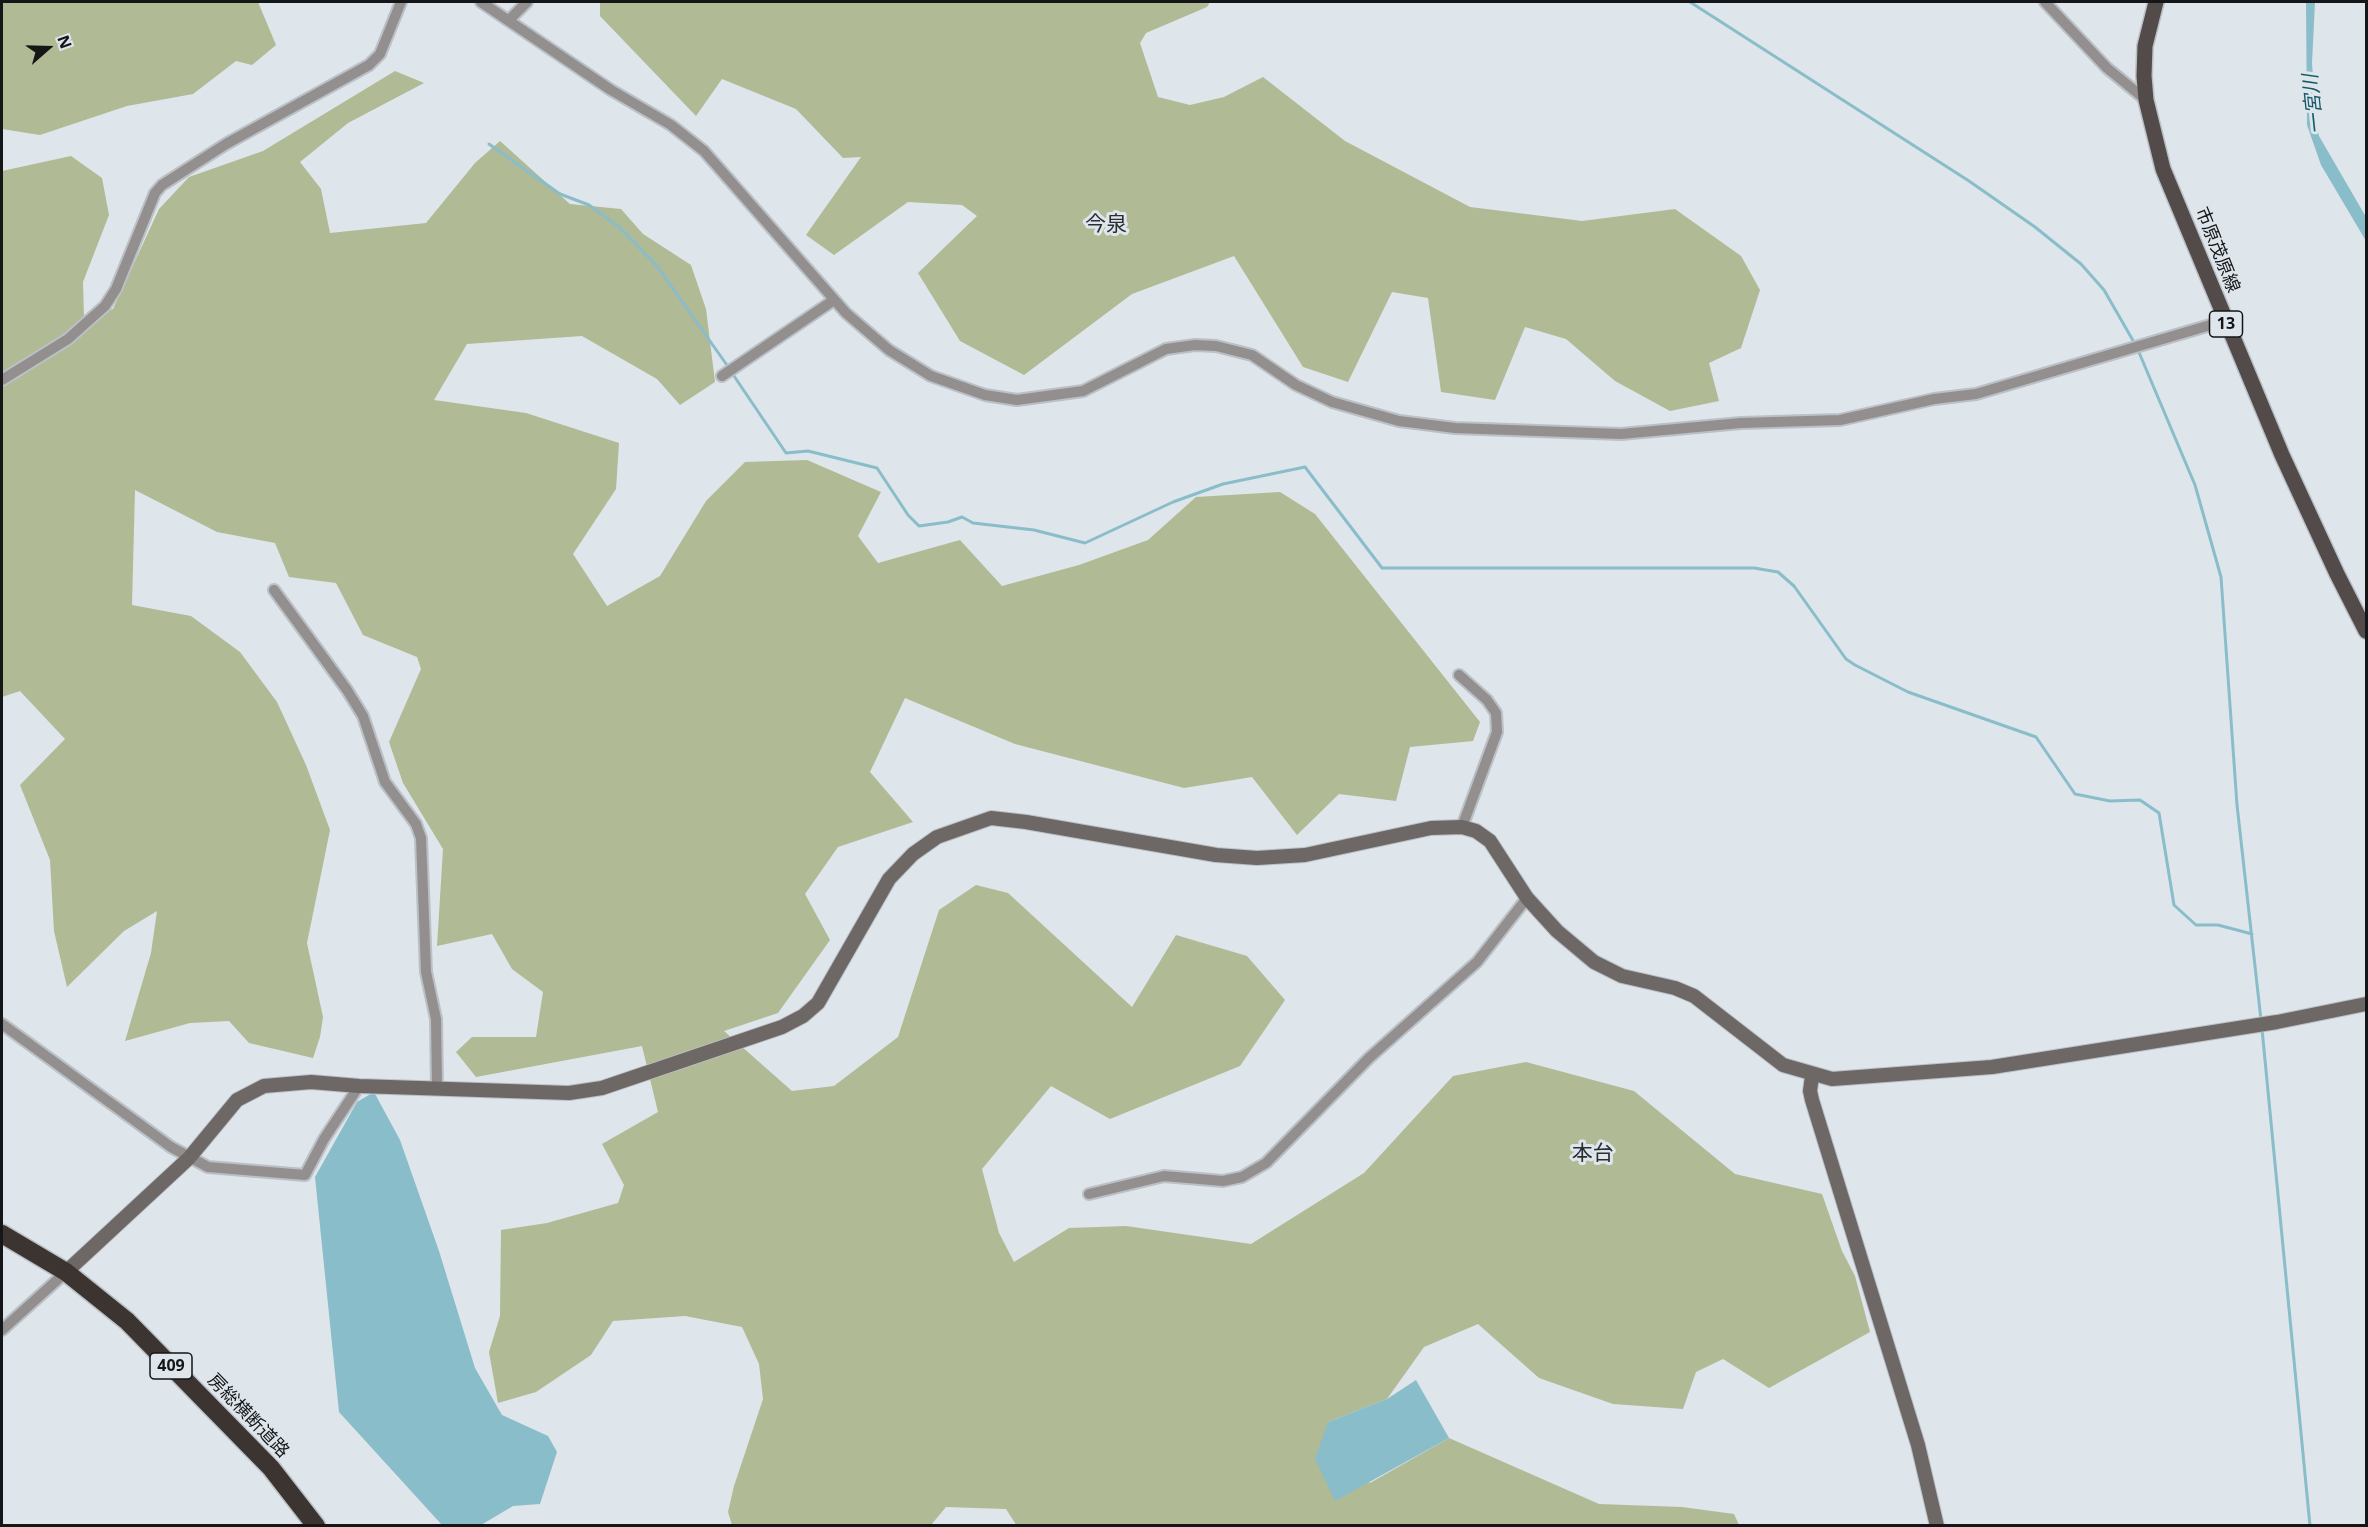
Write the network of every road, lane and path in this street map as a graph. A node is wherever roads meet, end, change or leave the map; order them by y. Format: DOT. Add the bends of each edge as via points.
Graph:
graph roads {
  1 [pos="401,2"];
  2 [pos="481,2"];
  3 [pos="527,2"];
  4 [pos="2045,2"];
  5 [pos="2156,2"];
  6 [pos="510,19"];
  7 [pos="2146,100"];
  8 [pos="834,300"];
  9 [pos="2224,321"];
  10 [pos="722,376"];
  11 [pos="2,380"];
  12 [pos="274,590"];
  13 [pos="2367,631"];
  14 [pos="1459,675"];
  15 [pos="1462,827"];
  16 [pos="1527,898"];
  17 [pos="2367,1004"];
  18 [pos="2,1024"];
  19 [pos="1812,1076"];
  20 [pos="359,1086"];
  21 [pos="437,1088"];
  22 [pos="189,1158"];
  23 [pos="1089,1194"];
  24 [pos="2,1234"];
  25 [pos="66,1272"];
  26 [pos="2,1330"];
  27 [pos="316,1526"];
  28 [pos="1937,1526"];
  1 -- 11 [label="street" via="380,54 369,65 226,144 162,185 155,193 116,290 105,306 68,339"];
  2 -- 6 [label="street"];
  3 -- 6 [label="street"];
  4 -- 7 [label="street" via="2107,68"];
  5 -- 7 [label="main road, 市原茂原線 / 13" via="2145,46"];
  6 -- 8 [label="street" via="704,151"];
  7 -- 9 [label="main road, 市原茂原線 / 13" via="2163,169"];
  8 -- 9 [label="street" via="900,358 949,384 985,395 1017,400 1083,391 1166,349 1195,345 1252,356 1332,402 1400,421 1455,428 1621,434 1741,423 1840,420 1976,394"];
  8 -- 10 [label="street"];
  9 -- 13 [label="main road, 市原茂原線 / 13" via="2282,455"];
  12 -- 21 [label="street" via="363,716 385,782 417,824 421,838 426,972 436,1018"];
  14 -- 15 [label="street" via="1496,712 1497,732"];
  15 -- 16 [label="street" via="1490,840"];
  15 -- 21 [label="street" via="1431,828 1305,855 1257,858 1215,855 991,818 937,837 914,854 889,879 818,1003 782,1027 602,1088 568,1093"];
  16 -- 19 [label="street" via="1557,931 1594,962 1622,976 1694,996 1765,1054"];
  16 -- 23 [label="street" via="1477,962 1369,1058 1266,1163 1242,1177 1222,1182 1164,1176"];
  17 -- 19 [label="street" via="2277,1022 1963,1071 1832,1080"];
  18 -- 22 [label="street"];
  19 -- 28 [label="street" via="1809,1091 1917,1444"];
  20 -- 21 [label="street"];
  20 -- 22 [label="street" via="311,1082 264,1086 237,1100"];
  20 -- 22 [label="street" via="305,1175 208,1167"];
  22 -- 25 [label="street"];
  24 -- 25 [label="highway, 房総横断道路 / 409"];
  25 -- 26 [label="street"];
  25 -- 27 [label="highway, 房総横断道路 / 409" via="127,1321 271,1468"];
}
